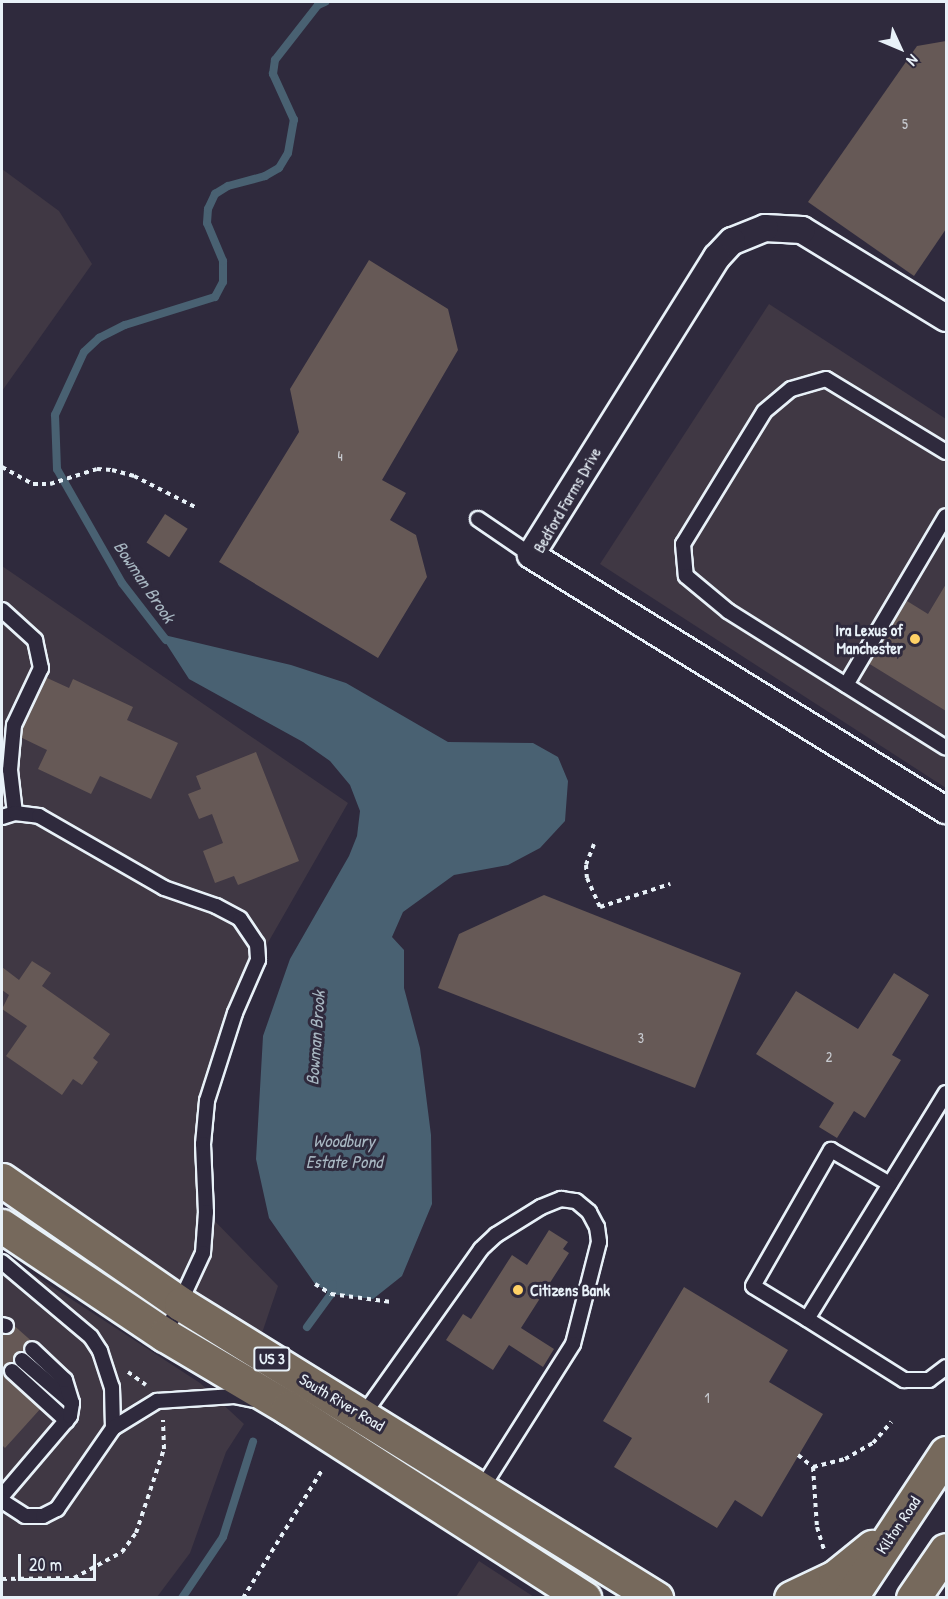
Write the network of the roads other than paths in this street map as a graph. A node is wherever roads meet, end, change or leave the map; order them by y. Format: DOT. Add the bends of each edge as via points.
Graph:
graph roads {
  1 [pos="946,318"];
  2 [pos="946,452"];
  3 [pos="946,516"];
  4 [pos="478,519"];
  5 [pos="531,555"];
  6 [pos="2,610"];
  7 [pos="846,685"];
  8 [pos="946,748"];
  9 [pos="946,810"];
  10 [pos="15,813"];
  11 [pos="2,817"];
  12 [pos="946,1093"];
  13 [pos="2,1180"];
  14 [pos="890,1184"];
  15 [pos="2,1226"];
  16 [pos="2,1262"];
  17 [pos="181,1304"];
  18 [pos="807,1319"];
  19 [pos="165,1335"];
  20 [pos="32,1349"];
  21 [pos="22,1360"];
  22 [pos="946,1367"];
  23 [pos="12,1371"];
  24 [pos="72,1403"];
  25 [pos="288,1408"];
  26 [pos="363,1415"];
  27 [pos="67,1421"];
  28 [pos="113,1428"];
  29 [pos="344,1444"];
  30 [pos="946,1453"];
  31 [pos="482,1488"];
  32 [pos="2,1496"];
  33 [pos="2,1501"];
  34 [pos="907,1511"];
  35 [pos="463,1518"];
  36 [pos="946,1550"];
  37 [pos="918,1594"];
  38 [pos="584,1598"];
  39 [pos="656,1598"];
  40 [pos="791,1598"];
  41 [pos="850,1598"];
  1 -- 5 [label="street, Bedford Farms Drive" via="802,230 765,228 732,241 717,257"];
  2 -- 7 [label="lane" via="826,379 791,389 764,412 682,544 686,576 728,611"];
  3 -- 7 [label="lane"];
  4 -- 5 [label="lane"];
  5 -- 9 [label="street, Bedford Farms Drive"];
  6 -- 10 [label="lane" via="35,640 41,668 14,725 10,770"];
  7 -- 8 [label="lane"];
  10 -- 11 [label="lane"];
  10 -- 17 [label="lane" via="39,816 164,888 240,919 256,944 258,960 235,1013 207,1101 203,1144 206,1236 201,1261"];
  12 -- 14 [label="lane"];
  13 -- 17 [label="main road, South River Road / US 3"];
  14 -- 18 [label="lane"];
  14 -- 18 [label="lane" via="831,1150 753,1286"];
  15 -- 19 [label="main road, South River Road / US 3"];
  16 -- 28 [label="lane" via="91,1337 108,1371"];
  17 -- 19 [label="lane"];
  17 -- 26 [label="main road, South River Road / US 3"];
  18 -- 22 [label="lane" via="904,1380 929,1380"];
  19 -- 25 [label="main road, South River Road / US 3"];
  20 -- 24 [label="lane" via="65,1380"];
  21 -- 24 [label="lane"];
  23 -- 27 [label="lane"];
  24 -- 27 [label="lane"];
  25 -- 28 [label="lane" via="234,1396 157,1401"];
  25 -- 29 [label="main road, South River Road / US 3"];
  26 -- 29 [label="lane"];
  26 -- 31 [label="main road, South River Road / US 3"];
  26 -- 31 [label="lane" via="481,1249 541,1207 561,1199 576,1202 589,1212 599,1242 573,1344"];
  27 -- 32 [label="lane"];
  28 -- 33 [label="lane" via="57,1509 25,1516"];
  29 -- 35 [label="main road, South River Road / US 3"];
  30 -- 34 [label="main road, Kilton Road"];
  31 -- 35 [label="lane"];
  31 -- 39 [label="main road, South River Road / US 3"];
  34 -- 40 [label="main road" via="864,1555 835,1577"];
  34 -- 41 [label="main road, Kilton Road"];
  35 -- 38 [label="main road, South River Road / US 3"];
  36 -- 37 [label="main road"];
}
